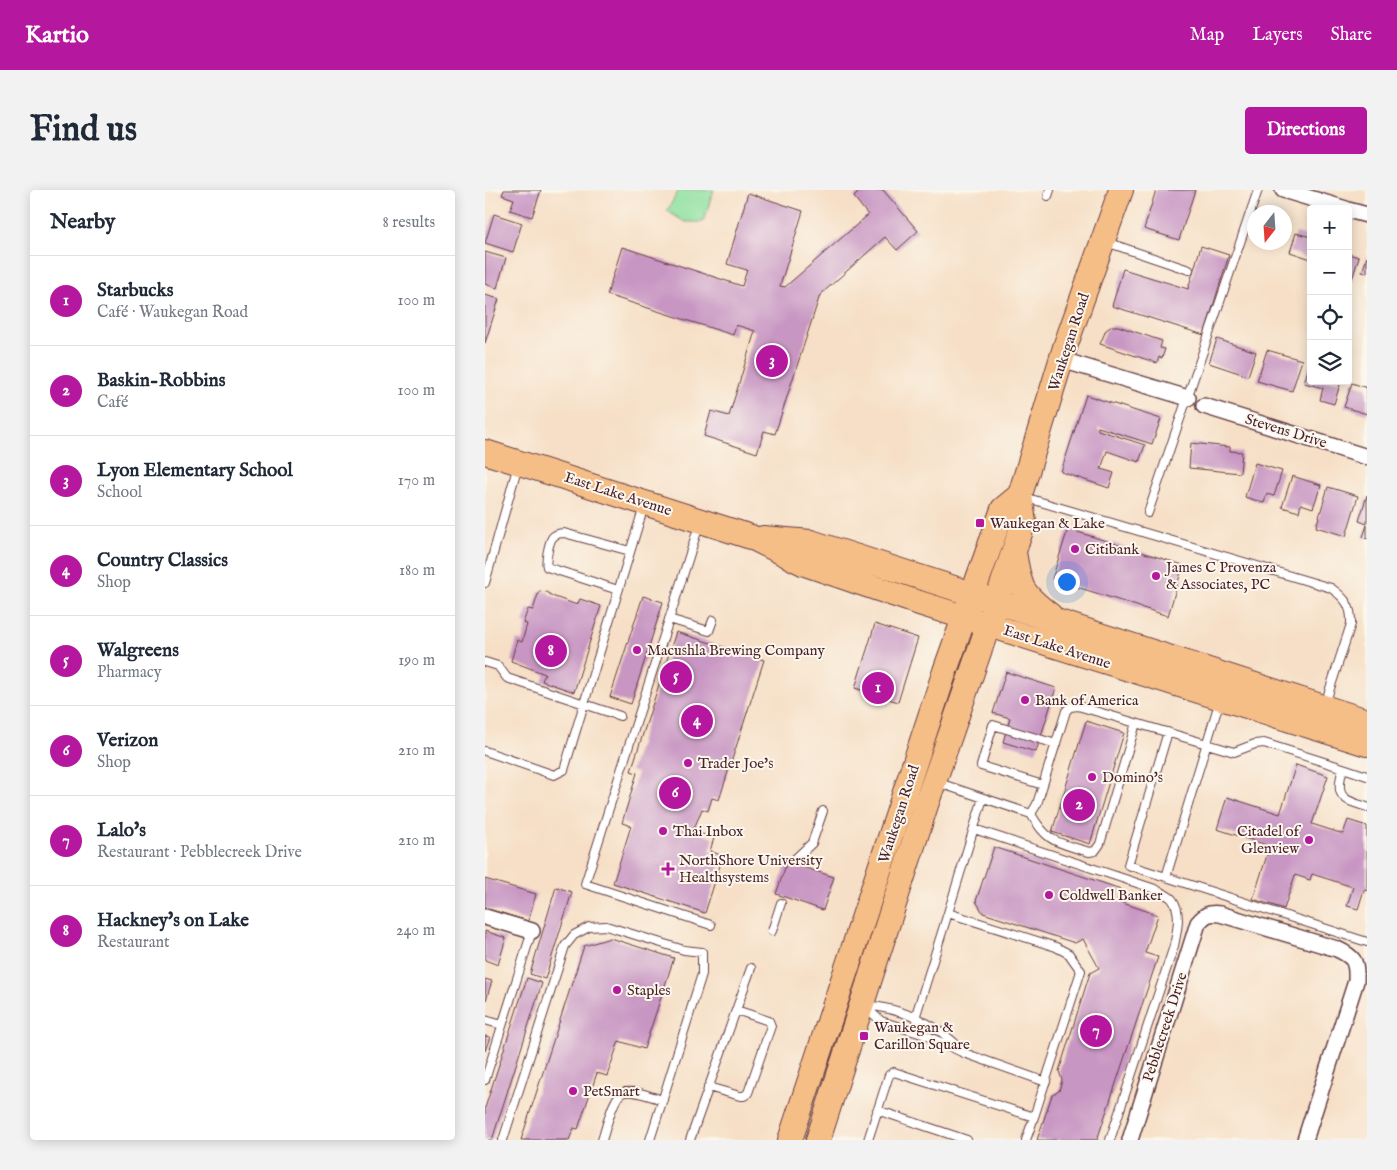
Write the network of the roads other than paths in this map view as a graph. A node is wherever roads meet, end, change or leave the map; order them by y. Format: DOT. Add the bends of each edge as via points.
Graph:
graph roads {
  1 [pos="1121,190"];
  2 [pos="1258,190"];
  3 [pos="1283,190"];
  4 [pos="1334,205"];
  5 [pos="1352,210"];
  6 [pos="1367,215"];
  7 [pos="1103,241"];
  8 [pos="1189,270"];
  9 [pos="1062,360"];
  10 [pos="1188,398"];
  11 [pos="1204,406"];
  12 [pos="485,452"];
  13 [pos="1367,457"];
  14 [pos="518,463"];
  15 [pos="1020,495"];
  16 [pos="645,503"];
  17 [pos="1148,513"];
  18 [pos="700,521"];
  19 [pos="751,537"];
  20 [pos="990,543"];
  21 [pos="630,551"];
  22 [pos="1014,551"];
  23 [pos="932,580"];
  24 [pos="485,583"];
  25 [pos="619,590"];
  26 [pos="972,594"];
  27 [pos="913,600"];
  28 [pos="997,602"];
  29 [pos="964,617"];
  30 [pos="669,619"];
  31 [pos="713,620"];
  32 [pos="1057,621"];
  33 [pos="988,625"];
  34 [pos="1028,638"];
  35 [pos="485,662"];
  36 [pos="945,671"];
  37 [pos="969,681"];
  38 [pos="1221,698"];
  39 [pos="584,704"];
  40 [pos="1323,707"];
  41 [pos="620,716"];
  42 [pos="1367,721"];
  43 [pos="1136,723"];
  44 [pos="1168,732"];
  45 [pos="1056,744"];
  46 [pos="1207,744"];
  47 [pos="1367,744"];
  48 [pos="485,751"];
  49 [pos="1343,768"];
  50 [pos="1367,776"];
  51 [pos="935,781"];
  52 [pos="1043,785"];
  53 [pos="983,798"];
  54 [pos="1367,807"];
  55 [pos="823,811"];
  56 [pos="1031,814"];
  57 [pos="974,829"];
  58 [pos="795,859"];
  59 [pos="1166,877"];
  60 [pos="781,903"];
  61 [pos="948,913"];
  62 [pos="485,917"];
  63 [pos="711,926"];
  64 [pos="532,931"];
  65 [pos="772,931"];
  66 [pos="1367,942"];
  67 [pos="751,968"];
  68 [pos="862,1005"];
  69 [pos="736,1010"];
  70 [pos="915,1018"];
  71 [pos="485,1020"];
  72 [pos="503,1025"];
  73 [pos="964,1054"];
  74 [pos="485,1080"];
  75 [pos="1046,1082"];
  76 [pos="709,1087"];
  77 [pos="663,1100"];
  78 [pos="877,1110"];
  79 [pos="1034,1117"];
  80 [pos="503,1140"];
  81 [pos="602,1140"];
  82 [pos="651,1140"];
  83 [pos="690,1140"];
  84 [pos="791,1140"];
  85 [pos="818,1140"];
  86 [pos="868,1140"];
  87 [pos="967,1140"];
  88 [pos="1026,1140"];
  89 [pos="1110,1140"];
  90 [pos="1130,1140"];
  91 [pos="1305,1140"];
  1 -- 7 [label="main road, Waukegan Road"];
  2 -- 10 [label="lane"];
  3 -- 4 [label="street"];
  5 -- 6 [label="street"];
  7 -- 8 [label="lane"];
  7 -- 9 [label="main road, Waukegan Road"];
  9 -- 10 [label="street"];
  9 -- 15 [label="main road, Waukegan Road"];
  10 -- 17 [label="lane"];
  11 -- 13 [label="street, Stevens Drive"];
  12 -- 14 [label="main road, East Lake Avenue"];
  14 -- 16 [label="main road, East Lake Avenue"];
  14 -- 24 [label="lane"];
  15 -- 20 [label="main road, Waukegan Road" via="1003,509"];
  15 -- 22 [label="main road, Waukegan Road" via="1024,522"];
  15 -- 40 [label="lane" via="1331,588 1348,602 1351,624"];
  16 -- 18 [label="main road, East Lake Avenue"];
  16 -- 21 [label="lane"];
  18 -- 19 [label="main road, East Lake Avenue"];
  18 -- 30 [label="lane"];
  19 -- 23 [label="main road, East Lake Avenue" via="811,542"];
  19 -- 27 [label="main road, East Lake Avenue" via="805,564"];
  20 -- 23 [label="main road" via="955,575"];
  20 -- 26 [label="main road, Waukegan Road"];
  21 -- 25 [label="lane"];
  21 -- 25 [label="lane" via="564,533 552,538 547,567"];
  22 -- 28 [label="main road, Waukegan Road"];
  22 -- 32 [label="main road" via="1021,587"];
  23 -- 26 [label="main road, East Lake Avenue"];
  25 -- 39 [label="lane"];
  26 -- 28 [label="main road, East Lake Avenue"];
  26 -- 29 [label="main road, Waukegan Road"];
  27 -- 29 [label="main road, East Lake Avenue"];
  27 -- 36 [label="main road" via="940,626"];
  28 -- 32 [label="main road, East Lake Avenue"];
  28 -- 33 [label="main road, Waukegan Road"];
  29 -- 33 [label="main road, East Lake Avenue"];
  29 -- 36 [label="main road, Waukegan Road"];
  30 -- 31 [label="lane" via="709,631"];
  30 -- 63 [label="lane" via="585,884"];
  32 -- 40 [label="main road, East Lake Avenue"];
  33 -- 34 [label="main road, East Lake Avenue"];
  33 -- 37 [label="main road, Waukegan Road"];
  34 -- 37 [label="main road" via="995,648"];
  34 -- 38 [label="main road, East Lake Avenue"];
  35 -- 39 [label="lane" via="499,666 507,678"];
  36 -- 84 [label="main road, Waukegan Road"];
  37 -- 51 [label="main road, Waukegan Road"];
  38 -- 46 [label="lane"];
  38 -- 47 [label="main road, East Lake Avenue"];
  39 -- 41 [label="lane"];
  39 -- 48 [label="lane" via="564,770 554,775"];
  40 -- 42 [label="main road, East Lake Avenue"];
  43 -- 44 [label="lane"];
  43 -- 45 [label="lane" via="1078,706 1070,707"];
  43 -- 56 [label="lane" via="1100,844 1095,850 1089,852 1053,840 1046,836"];
  44 -- 46 [label="lane"];
  44 -- 59 [label="lane" via="1128,865"];
  45 -- 52 [label="lane"];
  45 -- 52 [label="lane" via="993,725 981,766"];
  46 -- 49 [label="lane" via="1234,752 1264,743"];
  46 -- 59 [label="lane"];
  49 -- 50 [label="lane"];
  49 -- 54 [label="lane" via="1340,792 1346,800"];
  51 -- 53 [label="lane"];
  51 -- 68 [label="main road, Waukegan Road"];
  52 -- 56 [label="lane"];
  53 -- 56 [label="lane"];
  53 -- 57 [label="lane"];
  55 -- 58 [label="lane" via="812,842"];
  57 -- 61 [label="lane"];
  57 -- 89 [label="lane" via="1155,889 1172,900 1179,922 1174,946"];
  59 -- 66 [label="lane"];
  60 -- 65 [label="lane"];
  61 -- 70 [label="lane"];
  61 -- 75 [label="lane" via="1056,947 1069,954 1077,964 1081,971"];
  62 -- 64 [label="street"];
  64 -- 72 [label="lane"];
  67 -- 69 [label="lane"];
  68 -- 70 [label="lane" via="885,1007"];
  68 -- 73 [label="lane" via="881,1021"];
  68 -- 85 [label="main road, Waukegan Road"];
  69 -- 76 [label="lane"];
  69 -- 76 [label="lane" via="769,1021 771,1026 748,1093 740,1096"];
  70 -- 73 [label="lane" via="952,1038"];
  71 -- 72 [label="lane"];
  72 -- 74 [label="lane"];
  73 -- 75 [label="lane"];
  75 -- 79 [label="lane"];
  76 -- 83 [label="lane"];
  77 -- 80 [label="lane" via="703,974 703,952 684,950 606,926 589,927 574,935 565,946"];
  77 -- 81 [label="lane" via="636,1092 620,1093"];
  77 -- 82 [label="lane"];
  78 -- 79 [label="lane" via="889,1075 894,1072"];
  78 -- 86 [label="lane"];
  78 -- 87 [label="lane"];
  79 -- 88 [label="lane"];
  90 -- 91 [label="street, Pebblecreek Drive" via="1198,923 1210,913 1337,949 1348,954 1357,967 1356,981"];
}
